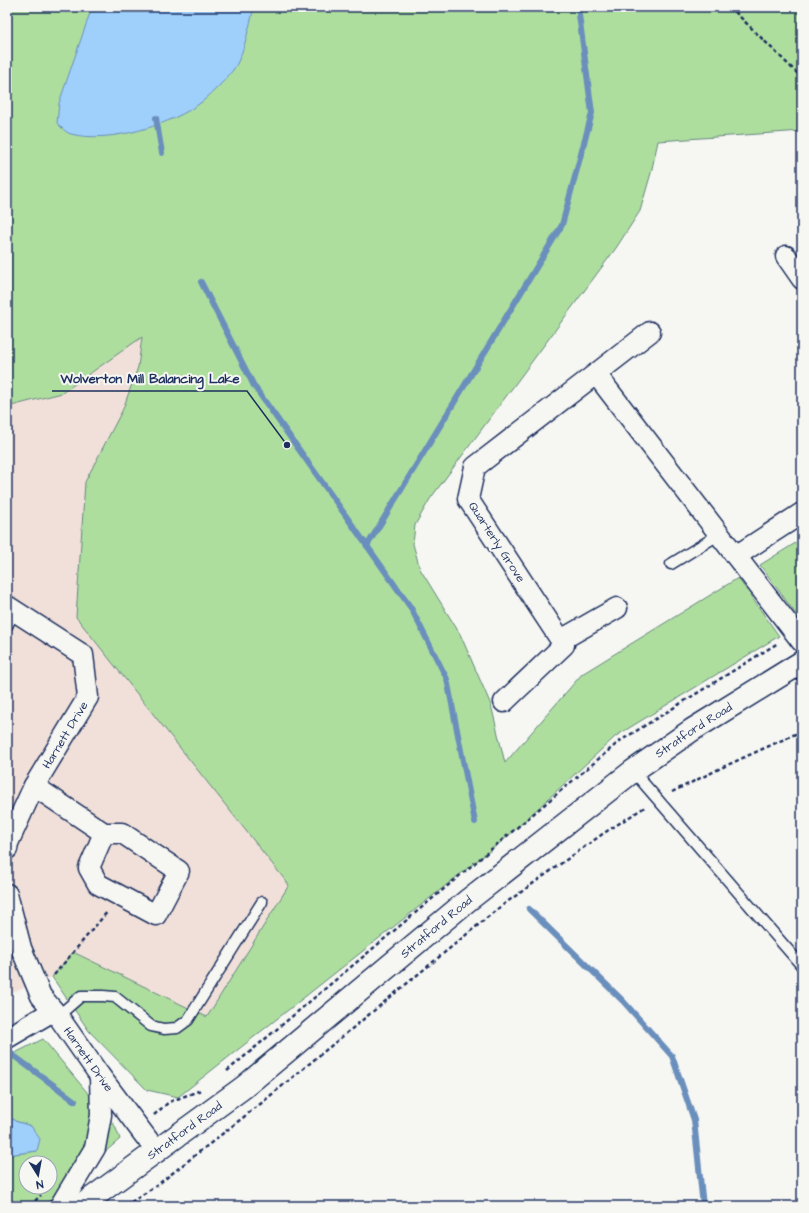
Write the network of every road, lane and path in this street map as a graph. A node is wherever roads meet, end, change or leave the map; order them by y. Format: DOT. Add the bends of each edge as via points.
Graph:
graph roads {
  1 [pos="730,7"];
  2 [pos="802,78"];
  3 [pos="786,256"];
  4 [pos="802,279"];
  5 [pos="650,332"];
  6 [pos="596,374"];
  7 [pos="802,513"];
  8 [pos="720,534"];
  9 [pos="736,556"];
  10 [pos="671,564"];
  11 [pos="616,608"];
  12 [pos="10,614"];
  13 [pos="798,637"];
  14 [pos="561,640"];
  15 [pos="802,662"];
  16 [pos="504,702"];
  17 [pos="633,771"];
  18 [pos="34,786"];
  19 [pos="104,833"];
  20 [pos="7,849"];
  21 [pos="7,894"];
  22 [pos="121,896"];
  23 [pos="262,902"];
  24 [pos="500,907"];
  25 [pos="802,966"];
  26 [pos="41,996"];
  27 [pos="56,1014"];
  28 [pos="7,1038"];
  29 [pos="224,1073"];
  30 [pos="100,1076"];
  31 [pos="206,1088"];
  32 [pos="139,1128"];
  33 [pos="157,1152"];
  34 [pos="41,1195"];
  35 [pos="30,1206"];
  36 [pos="60,1206"];
  37 [pos="81,1206"];
  38 [pos="125,1206"];
  1 -- 2 [label="path"];
  3 -- 4 [label="street"];
  5 -- 6 [label="street, Quarterly Grove"];
  6 -- 8 [label="street"];
  6 -- 14 [label="street, Quarterly Grove" via="475,467 468,499"];
  7 -- 9 [label="street"];
  8 -- 9 [label="street"];
  8 -- 10 [label="lane"];
  9 -- 13 [label="street"];
  11 -- 14 [label="street"];
  12 -- 18 [label="street, Harnett Drive" via="83,655 88,697"];
  13 -- 29 [label="path" via="620,741"];
  14 -- 16 [label="street" via="564,645"];
  15 -- 17 [label="street, Stratford Road" via="692,730"];
  17 -- 25 [label="lane"];
  17 -- 33 [label="street, Stratford Road" via="467,901 244,1087"];
  18 -- 19 [label="street"];
  18 -- 20 [label="street, Harnett Drive"];
  19 -- 22 [label="street" via="90,868 98,884"];
  19 -- 22 [label="street" via="122,833 179,871 156,916"];
  21 -- 26 [label="street, Harnett Drive" via="21,948"];
  22 -- 26 [label="path" via="52,977"];
  23 -- 27 [label="lane" via="188,1020 177,1028 151,1026 115,997 81,996"];
  24 -- 38 [label="path" via="259,1105 156,1186"];
  26 -- 27 [label="street, Harnett Drive"];
  27 -- 28 [label="street"];
  27 -- 30 [label="street, Harnett Drive"];
  30 -- 32 [label="street, Harnett Drive"];
  30 -- 36 [label="street" via="100,1115 95,1148"];
  31 -- 32 [label="path" via="170,1102"];
  32 -- 33 [label="street, Harnett Drive"];
  33 -- 37 [label="street, Stratford Road"];
  34 -- 35 [label="path"];
}
